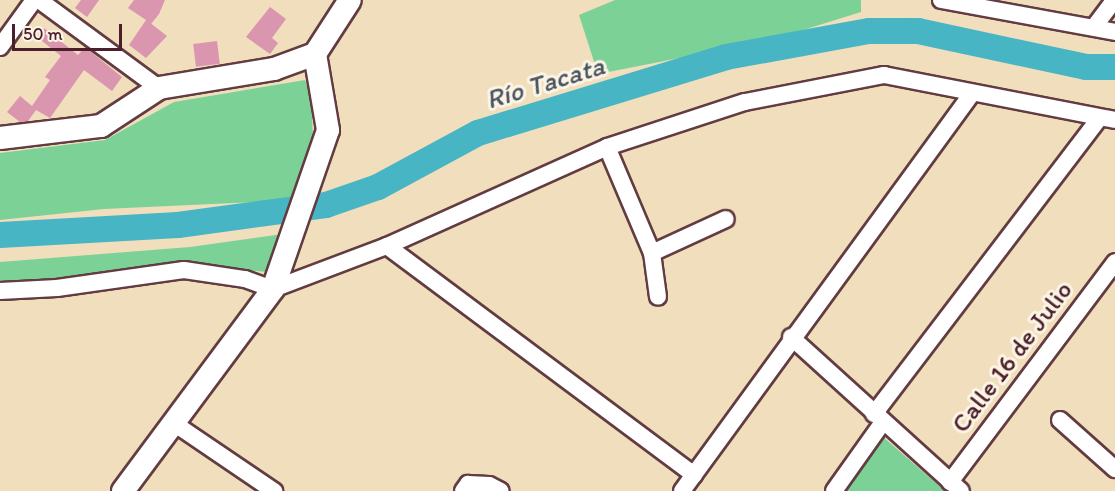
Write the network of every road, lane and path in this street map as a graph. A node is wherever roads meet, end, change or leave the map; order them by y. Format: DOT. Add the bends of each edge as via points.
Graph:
graph roads {
  1 [pos="34,0"];
  2 [pos="39,0"];
  3 [pos="350,0"];
  4 [pos="941,0"];
  5 [pos="1114,0"];
  6 [pos="979,3"];
  7 [pos="1094,27"];
  8 [pos="1115,32"];
  9 [pos="0,46"];
  10 [pos="315,54"];
  11 [pos="159,88"];
  12 [pos="972,93"];
  13 [pos="1107,119"];
  14 [pos="0,138"];
  15 [pos="607,147"];
  16 [pos="726,219"];
  17 [pos="387,246"];
  18 [pos="652,253"];
  19 [pos="1115,262"];
  20 [pos="273,289"];
  21 [pos="0,291"];
  22 [pos="658,297"];
  23 [pos="791,337"];
  24 [pos="879,418"];
  25 [pos="1060,420"];
  26 [pos="175,424"];
  27 [pos="1115,469"];
  28 [pos="694,475"];
  29 [pos="956,486"];
  30 [pos="123,491"];
  31 [pos="274,491"];
  32 [pos="463,491"];
  33 [pos="501,491"];
  34 [pos="682,491"];
  35 [pos="834,491"];
  1 -- 9 [label="street"];
  2 -- 11 [label="street"];
  3 -- 10 [label="street"];
  4 -- 6 [label="street"];
  5 -- 7 [label="street"];
  6 -- 7 [label="street"];
  7 -- 8 [label="street"];
  10 -- 11 [label="street" via="274,69"];
  10 -- 20 [label="street" via="328,130"];
  11 -- 14 [label="street" via="101,126"];
  12 -- 13 [label="street"];
  12 -- 15 [label="street" via="884,75 745,102"];
  12 -- 23 [label="street"];
  13 -- 24 [label="street"];
  15 -- 17 [label="street"];
  15 -- 18 [label="street"];
  16 -- 18 [label="street"];
  17 -- 20 [label="street"];
  17 -- 28 [label="street"];
  18 -- 22 [label="street"];
  19 -- 29 [label="street, Calle 16 de Julio"];
  20 -- 21 [label="street" via="245,279 184,270 57,288"];
  20 -- 26 [label="street"];
  23 -- 24 [label="street"];
  23 -- 28 [label="street"];
  24 -- 29 [label="street"];
  24 -- 35 [label="street"];
  25 -- 27 [label="street"];
  26 -- 30 [label="street"];
  26 -- 31 [label="street"];
  28 -- 34 [label="street"];
  32 -- 33 [label="street" via="468,484 489,485"];
}
